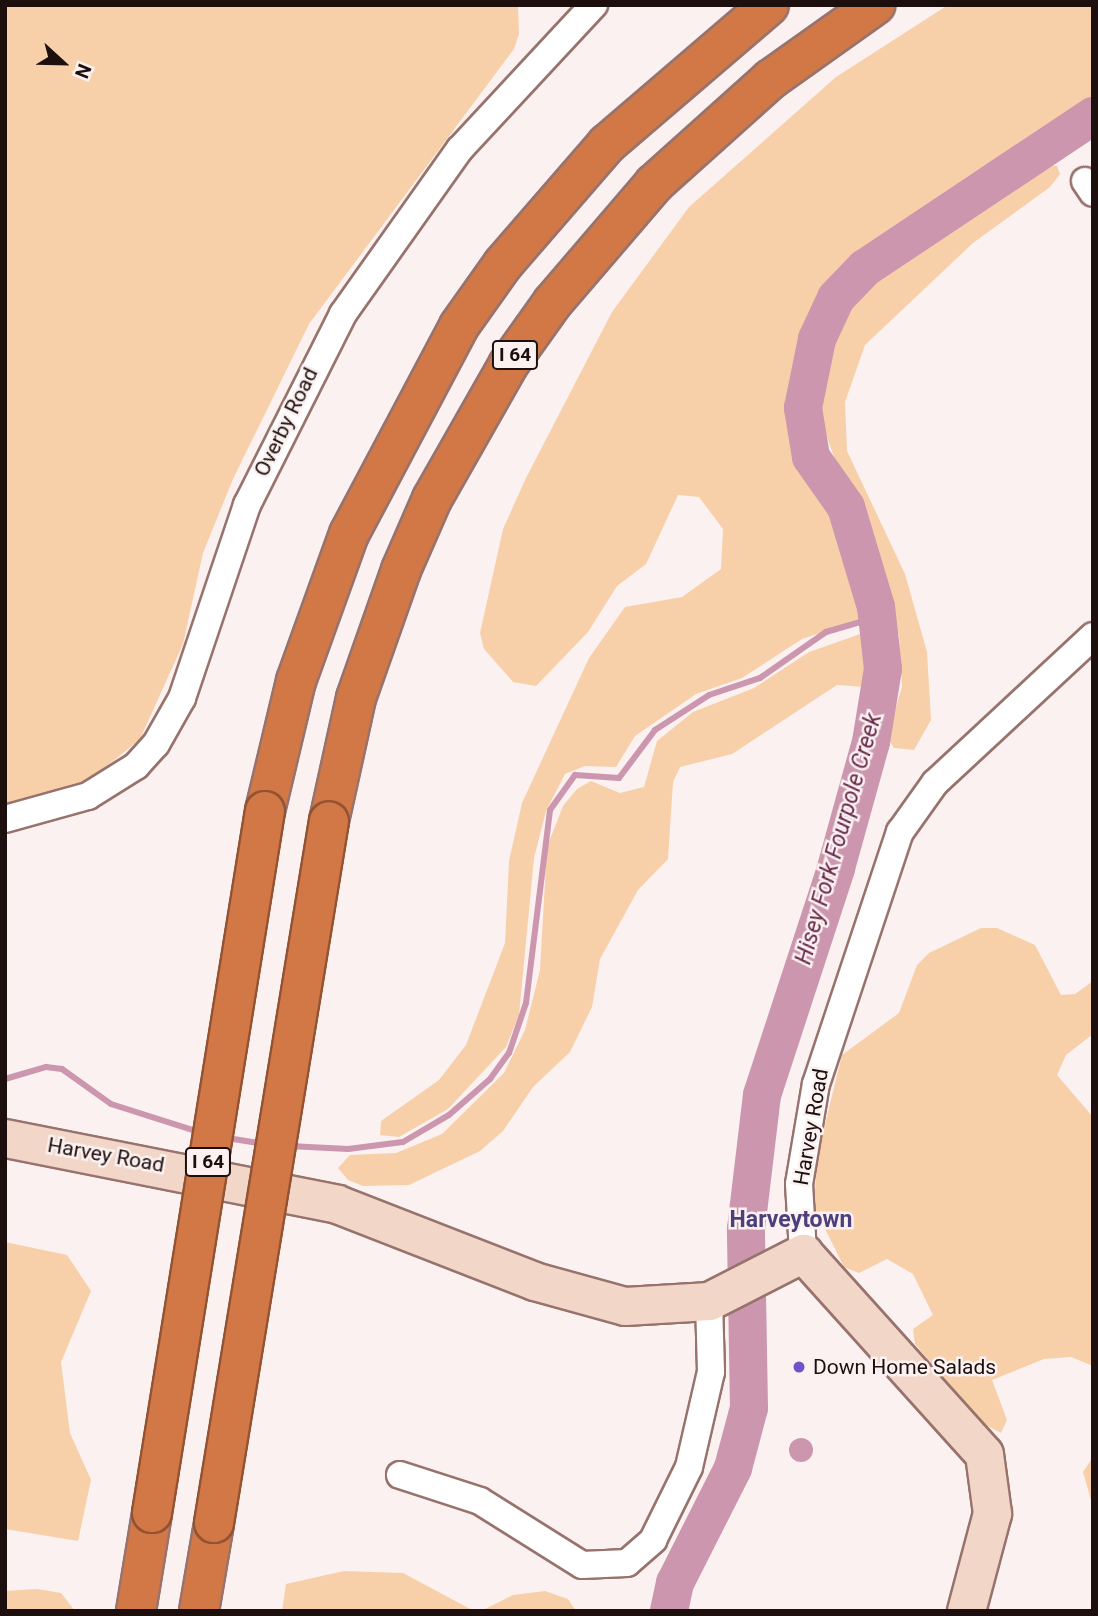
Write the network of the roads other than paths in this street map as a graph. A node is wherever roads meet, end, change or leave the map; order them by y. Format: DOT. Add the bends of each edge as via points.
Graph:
graph roads {
  1 [pos="594,5"];
  2 [pos="769,5"];
  3 [pos="875,5"];
  4 [pos="1093,636"];
  5 [pos="5,819"];
  6 [pos="5,1138"];
  7 [pos="803,1253"];
  8 [pos="716,1297"];
  9 [pos="400,1475"];
  10 [pos="136,1611"];
  11 [pos="199,1611"];
  12 [pos="966,1611"];
  1 -- 5 [label="street, Overby Road" via="468,139 343,314 247,505 183,698 156,744 136,766 88,796"];
  2 -- 10 [label="highway, I 64, bridge" via="607,144 528,233 459,326 418,393 349,534 296,681 265,811"];
  3 -- 11 [label="highway, I 64, bridge" via="771,79 654,184 552,302 508,365 432,499 401,570 356,698 329,821"];
  4 -- 7 [label="street, Harvey Road" via="935,783 900,832 816,1084 799,1184"];
  6 -- 8 [label="street, Harvey Road" via="337,1204 581,1296 654,1309"];
  7 -- 8 [label="street, Harvey Road"];
  7 -- 12 [label="street" via="984,1454 992,1513"];
  8 -- 9 [label="street" via="711,1372 689,1467 662,1526 627,1563 582,1565 480,1501"];
}
